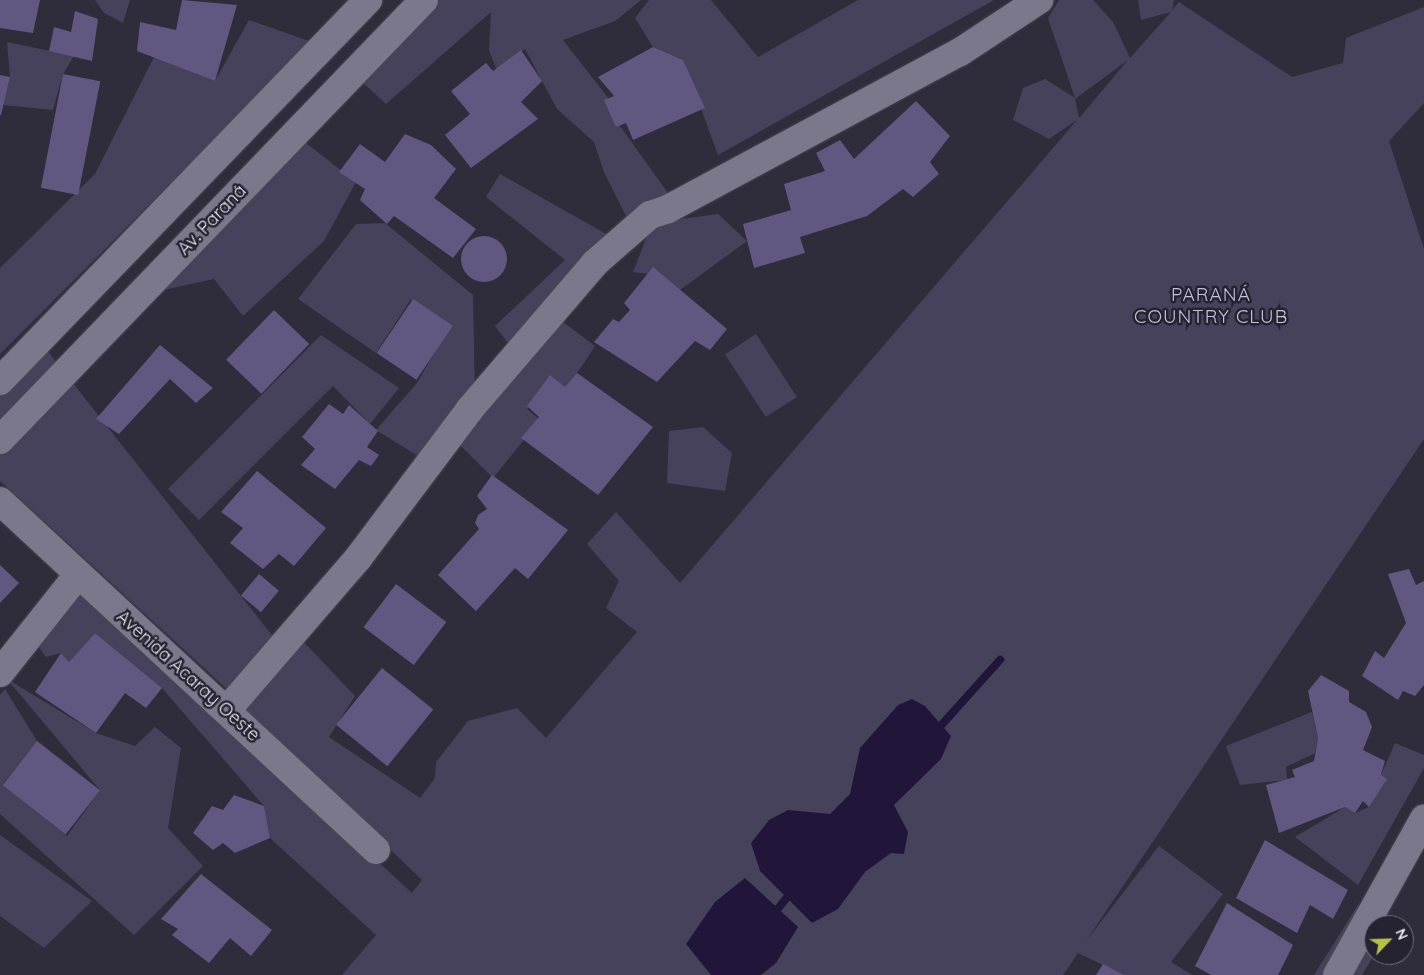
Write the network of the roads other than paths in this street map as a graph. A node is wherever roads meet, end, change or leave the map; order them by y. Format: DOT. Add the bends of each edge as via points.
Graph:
graph roads {
  1 [pos="368,0"];
  2 [pos="424,0"];
  3 [pos="1039,0"];
  4 [pos="0,381"];
  5 [pos="0,440"];
  6 [pos="0,501"];
  7 [pos="77,576"];
  8 [pos="0,673"];
  9 [pos="227,710"];
  10 [pos="1424,819"];
  11 [pos="376,850"];
  12 [pos="1337,975"];
  1 -- 4 [label="street"];
  2 -- 5 [label="street, Av. Paraná"];
  3 -- 9 [label="street" via="960,52 643,221 595,263 470,409 359,557"];
  6 -- 7 [label="street, Avenida Acaray Oeste"];
  7 -- 8 [label="street"];
  7 -- 9 [label="street, Avenida Acaray Oeste"];
  9 -- 11 [label="street, Avenida Acaray Oeste"];
  10 -- 12 [label="street"];
}
